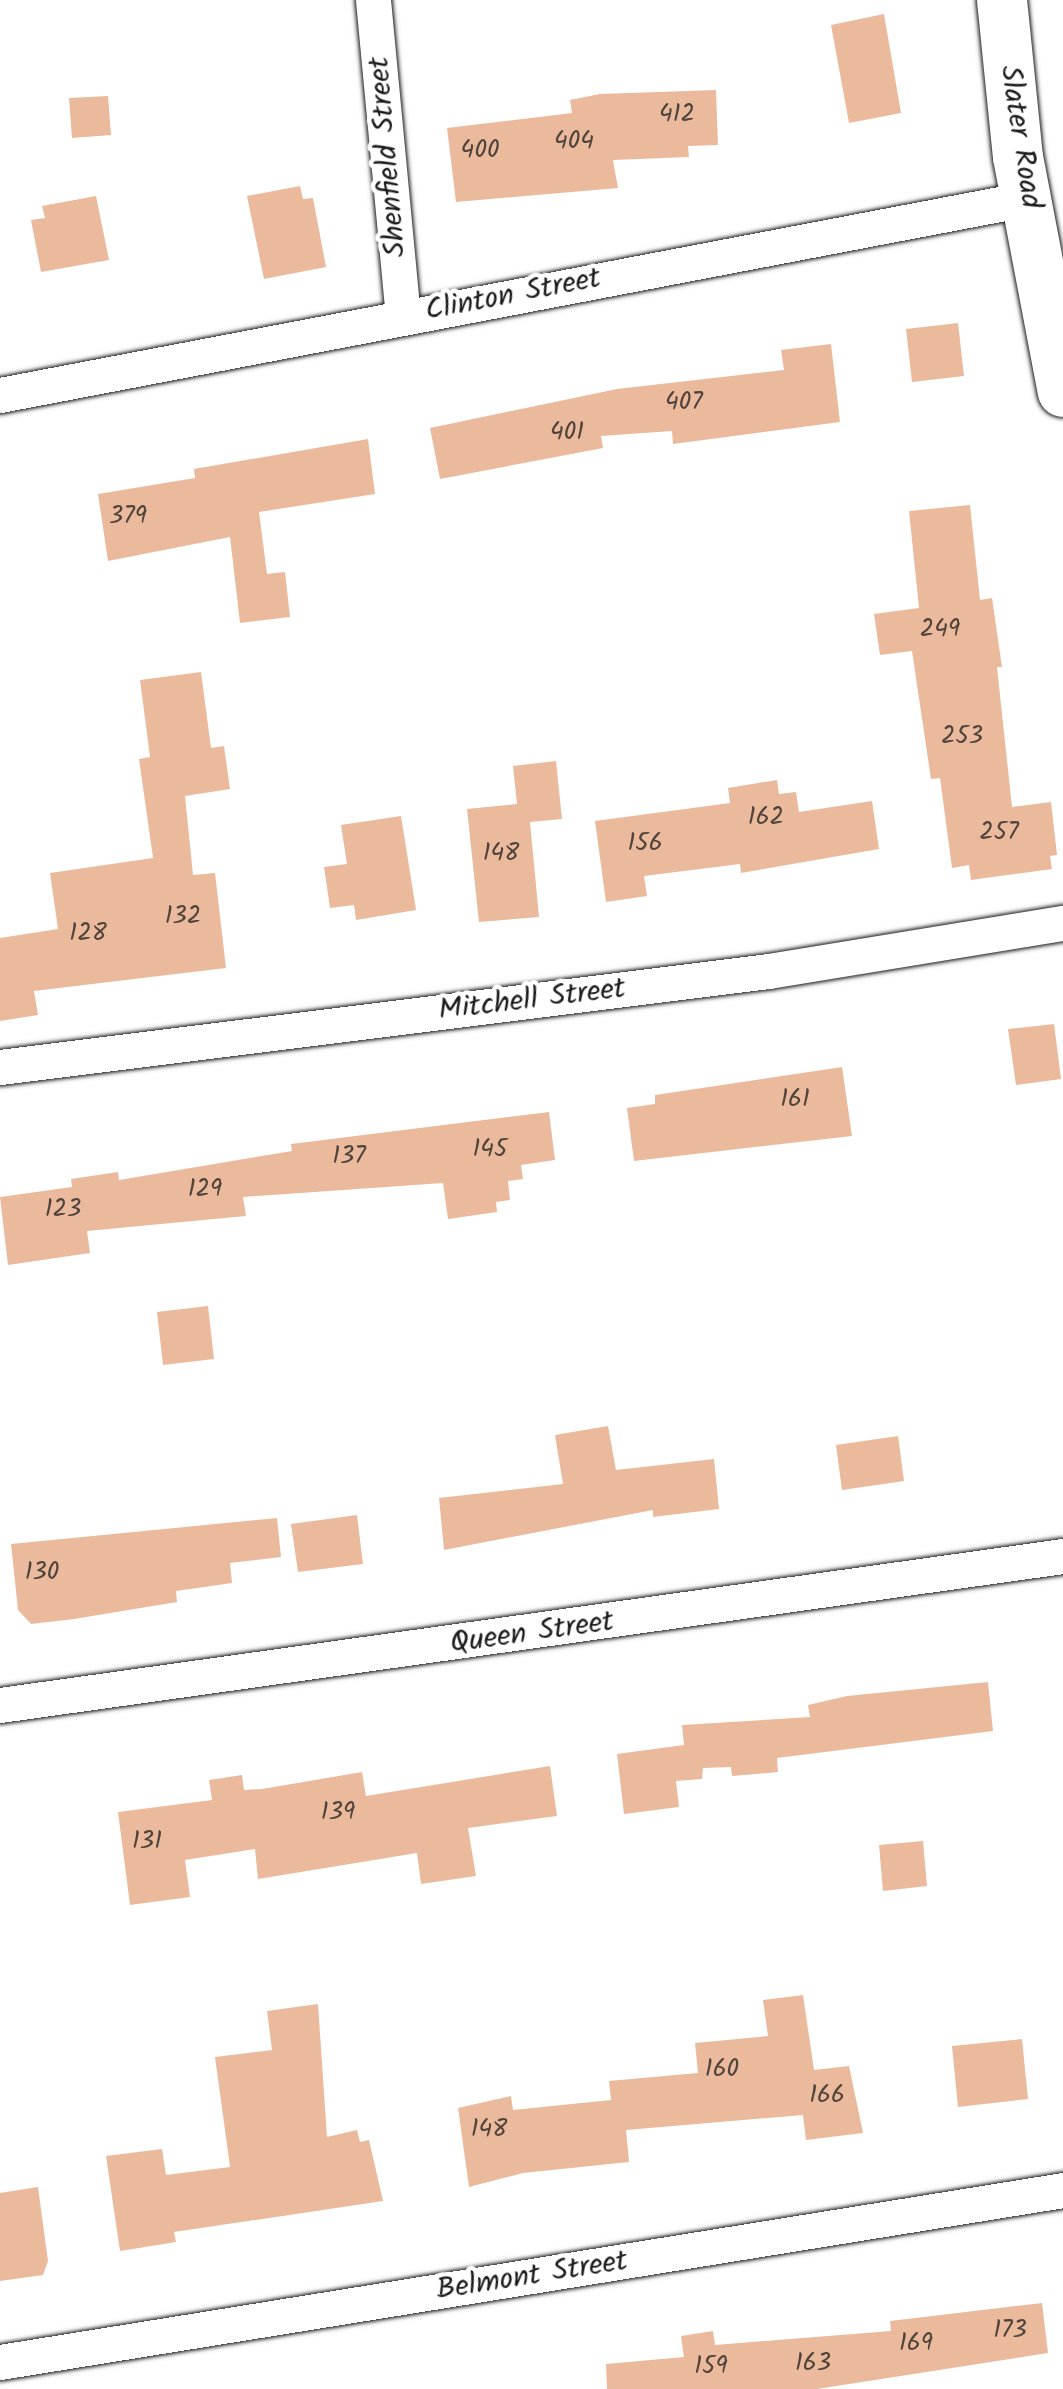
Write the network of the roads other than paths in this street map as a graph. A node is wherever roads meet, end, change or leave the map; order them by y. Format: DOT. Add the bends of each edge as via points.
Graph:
graph roads {
  1 [pos="373,0"];
  2 [pos="1002,0"];
  3 [pos="1026,199"];
  4 [pos="404,315"];
  5 [pos="1063,392"];
  6 [pos="0,395"];
  7 [pos="1063,923"];
  8 [pos="0,1067"];
  9 [pos="1063,1556"];
  10 [pos="0,1705"];
  11 [pos="1063,2190"];
  12 [pos="0,2362"];
  1 -- 4 [label="street, Shenfield Street"];
  2 -- 3 [label="main road, Slater Road"];
  3 -- 4 [label="street, Clinton Street"];
  3 -- 5 [label="main road, Slater Road"];
  4 -- 6 [label="street, Clinton Street"];
  7 -- 8 [label="street, Mitchell Street" via="769,971"];
  9 -- 10 [label="street, Queen Street"];
  11 -- 12 [label="street, Belmont Street"];
}
